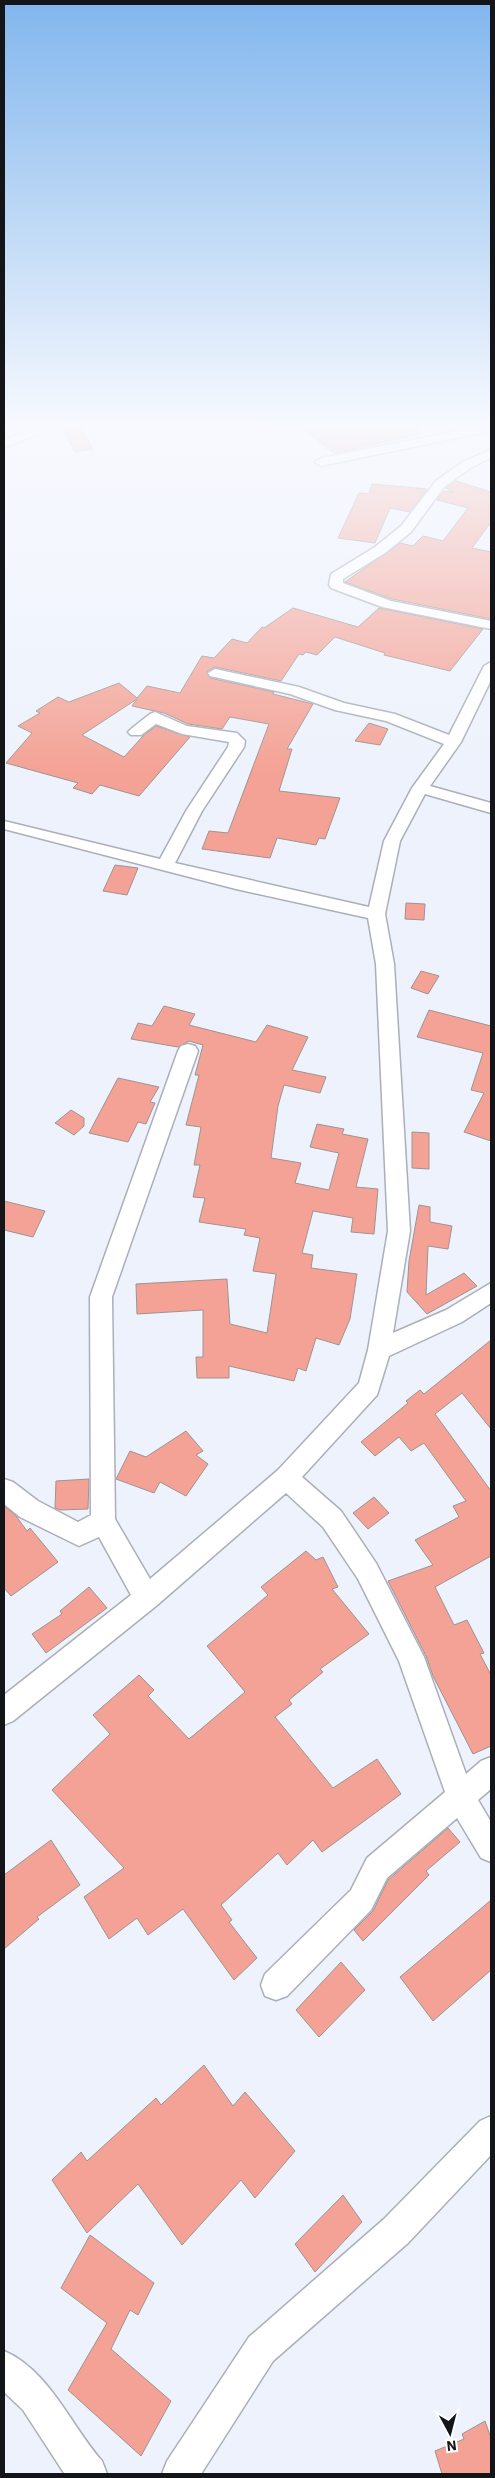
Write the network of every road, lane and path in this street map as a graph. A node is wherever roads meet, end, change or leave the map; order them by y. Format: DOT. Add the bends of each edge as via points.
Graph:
graph roads {
  1 [pos="390,542"];
  2 [pos="491,625"];
  3 [pos="491,666"];
  4 [pos="215,673"];
  5 [pos="136,732"];
  6 [pos="453,742"];
  7 [pos="420,788"];
  8 [pos="491,808"];
  9 [pos="6,825"];
  10 [pos="166,864"];
  11 [pos="376,914"];
  12 [pos="188,1051"];
  13 [pos="491,1292"];
  14 [pos="379,1350"];
  15 [pos="286,1478"];
  16 [pos="4,1490"];
  17 [pos="103,1521"];
  18 [pos="147,1598"];
  19 [pos="4,1712"];
  20 [pos="491,1771"];
  21 [pos="460,1796"];
  22 [pos="491,1848"];
  23 [pos="276,1984"];
  24 [pos="491,2132"];
  25 [pos="4,2368"];
  26 [pos="89,2474"];
  27 [pos="180,2474"];
  1 -- 2 [label="street" via="336,577 336,585 387,604"];
  3 -- 6 [label="street"];
  4 -- 6 [label="street" via="294,690 340,707 390,717"];
  5 -- 10 [label="street" via="155,717 164,724 189,732 232,736 237,742"];
  6 -- 7 [label="street"];
  7 -- 8 [label="street"];
  7 -- 11 [label="street" via="392,841"];
  9 -- 10 [label="street"];
  10 -- 11 [label="street" via="288,897"];
  11 -- 14 [label="street" via="385,964 399,1231"];
  12 -- 17 [label="street" via="101,1297"];
  13 -- 14 [label="street" via="454,1316"];
  14 -- 15 [label="street" via="369,1388"];
  15 -- 18 [label="street"];
  15 -- 21 [label="street" via="332,1519 367,1571 411,1657"];
  16 -- 17 [label="street" via="29,1509 79,1535"];
  17 -- 18 [label="street"];
  18 -- 19 [label="street"];
  20 -- 21 [label="street"];
  21 -- 22 [label="street"];
  21 -- 23 [label="street" via="377,1868 361,1900"];
  24 -- 27 [label="street" via="396,2231 261,2348"];
  25 -- 26 [label="street" via="35,2398"];
}
